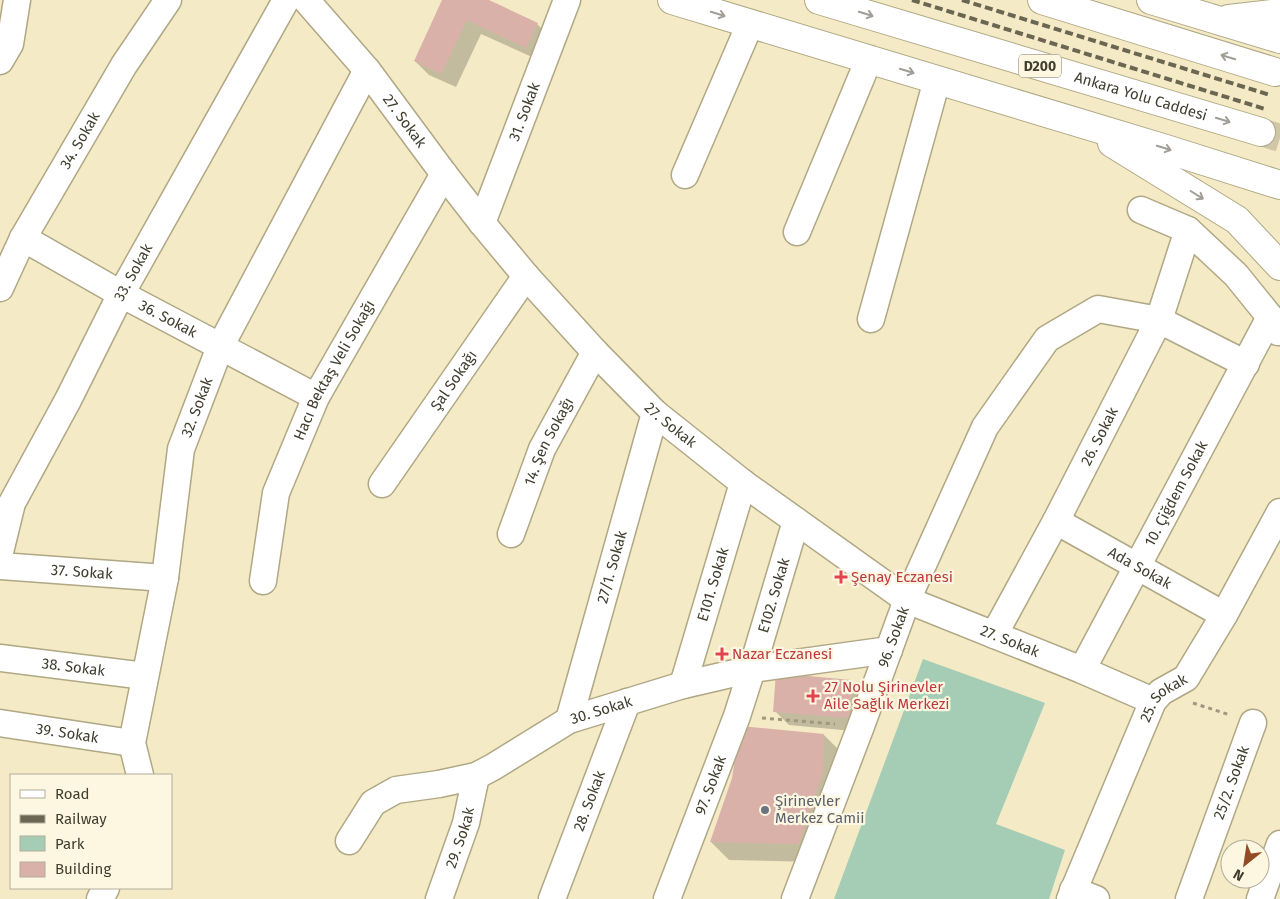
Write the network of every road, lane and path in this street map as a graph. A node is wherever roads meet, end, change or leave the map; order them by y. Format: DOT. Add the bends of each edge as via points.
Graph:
graph roads {
  1 [pos="17,0"];
  2 [pos="168,0"];
  3 [pos="286,0"];
  4 [pos="306,0"];
  5 [pos="567,0"];
  6 [pos="672,0"];
  7 [pos="819,0"];
  8 [pos="1042,0"];
  9 [pos="1150,0"];
  10 [pos="1280,13"];
  11 [pos="1217,20"];
  12 [pos="750,24"];
  13 [pos="1280,39"];
  14 [pos="868,59"];
  15 [pos="0,61"];
  16 [pos="367,70"];
  17 [pos="1274,72"];
  18 [pos="937,80"];
  19 [pos="1081,124"];
  20 [pos="1261,132"];
  21 [pos="444,174"];
  22 [pos="685,175"];
  23 [pos="1275,180"];
  24 [pos="1141,210"];
  25 [pos="482,224"];
  26 [pos="1188,230"];
  27 [pos="797,232"];
  28 [pos="23,238"];
  29 [pos="1280,266"];
  30 [pos="526,276"];
  31 [pos="0,288"];
  32 [pos="120,294"];
  33 [pos="871,319"];
  34 [pos="1159,320"];
  35 [pos="1275,326"];
  36 [pos="220,347"];
  37 [pos="595,352"];
  38 [pos="1246,364"];
  39 [pos="316,396"];
  40 [pos="655,413"];
  41 [pos="743,483"];
  42 [pos="382,484"];
  43 [pos="1280,512"];
  44 [pos="796,521"];
  45 [pos="1056,521"];
  46 [pos="511,534"];
  47 [pos="0,552"];
  48 [pos="0,566"];
  49 [pos="1138,567"];
  50 [pos="165,578"];
  51 [pos="263,581"];
  52 [pos="907,600"];
  53 [pos="1224,615"];
  54 [pos="994,636"];
  55 [pos="889,650"];
  56 [pos="0,658"];
  57 [pos="752,669"];
  58 [pos="1082,670"];
  59 [pos="145,676"];
  60 [pos="683,685"];
  61 [pos="1157,696"];
  62 [pos="626,702"];
  63 [pos="736,716"];
  64 [pos="569,720"];
  65 [pos="0,722"];
  66 [pos="1252,723"];
  67 [pos="861,726"];
  68 [pos="132,743"];
  69 [pos="140,774"];
  70 [pos="476,776"];
  71 [pos="349,841"];
  72 [pos="1280,844"];
  73 [pos="1080,896"];
  74 [pos="447,897"];
  75 [pos="552,899"];
  76 [pos="667,899"];
  77 [pos="795,899"];
  78 [pos="1189,899"];
  79 [pos="1260,899"];
  1 -- 15 [label="street" via="10,44"];
  2 -- 28 [label="street, 34. Sokak" via="124,65"];
  3 -- 32 [label="street, 33. Sokak"];
  4 -- 16 [label="street, 27. Sokak"];
  5 -- 25 [label="street, 31. Sokak"];
  6 -- 12 [label="highway, one-way"];
  7 -- 20 [label="highway, Ankara Yolu Caddesi / D200, one-way"];
  17 -- 8 [label="highway, one-way"];
  9 -- 11 [label="highway"];
  10 -- 11 [label="highway"];
  11 -- 13 [label="highway"];
  12 -- 14 [label="highway"];
  12 -- 22 [label="street"];
  14 -- 18 [label="highway, one-way"];
  14 -- 27 [label="street"];
  16 -- 21 [label="street, 27. Sokak"];
  16 -- 36 [label="street, 32. Sokak"];
  18 -- 19 [label="highway"];
  18 -- 33 [label="street"];
  19 -- 23 [label="highway, one-way"];
  19 -- 29 [label="highway, one-way" via="1237,220"];
  21 -- 25 [label="street, 27. Sokak"];
  21 -- 39 [label="street, Hacı Bektaş Veli Sokağı"];
  24 -- 26 [label="street"];
  25 -- 30 [label="street, 27. Sokak"];
  26 -- 34 [label="street, 26. Sokak"];
  26 -- 35 [label="street" via="1236,276"];
  28 -- 31 [label="street, 34. Sokak"];
  28 -- 32 [label="street, 36. Sokak"];
  30 -- 37 [label="street, 27. Sokak"];
  30 -- 42 [label="street, Şal Sokağı"];
  32 -- 36 [label="street, 36. Sokak"];
  32 -- 47 [label="street, 33. Sokak" via="12,503"];
  34 -- 38 [label="street, 96. Sokak"];
  34 -- 45 [label="street, 26. Sokak"];
  34 -- 52 [label="street, 96. Sokak" via="1098,308 1047,339 984,428"];
  35 -- 38 [label="street, 10. Çiğdem Sokak"];
  36 -- 39 [label="street, 36. Sokak"];
  36 -- 50 [label="street, 32. Sokak" via="181,449"];
  37 -- 40 [label="street, 27. Sokak"];
  37 -- 46 [label="street, 14. Şen Sokağı" via="542,449"];
  38 -- 49 [label="street, 10. Çiğdem Sokak"];
  39 -- 51 [label="street, Hacı Bektaş Veli Sokağı" via="276,493"];
  40 -- 41 [label="street, 27. Sokak"];
  40 -- 64 [label="street, 27/1. Sokak"];
  41 -- 44 [label="street, 27. Sokak"];
  41 -- 60 [label="street, E101. Sokak"];
  43 -- 53 [label="street, 25. Sokak"];
  44 -- 52 [label="street, 27. Sokak"];
  44 -- 57 [label="street, E102. Sokak"];
  45 -- 49 [label="street, Ada Sokak"];
  45 -- 54 [label="street, 26. Sokak"];
  48 -- 50 [label="street, 37. Sokak"];
  49 -- 53 [label="street, Ada Sokak"];
  49 -- 58 [label="street, 10. Çiğdem Sokak"];
  50 -- 59 [label="street, 32. Sokak"];
  52 -- 54 [label="street, 27. Sokak"];
  52 -- 55 [label="street, 96. Sokak"];
  53 -- 61 [label="street, 25. Sokak" via="1186,678"];
  54 -- 58 [label="street, 27. Sokak"];
  55 -- 57 [label="street, 30. Sokak"];
  55 -- 67 [label="street, 96. Sokak"];
  56 -- 59 [label="street, 38. Sokak"];
  57 -- 60 [label="street, 30. Sokak"];
  57 -- 63 [label="street, 97. Sokak"];
  58 -- 61 [label="street, 27. Sokak"];
  59 -- 68 [label="street, 32. Sokak"];
  60 -- 62 [label="street, 30. Sokak"];
  61 -- 66 [label="path"];
  61 -- 73 [label="street, 25. Sokak"];
  62 -- 64 [label="street, 30. Sokak"];
  62 -- 75 [label="street, 28. Sokak"];
  63 -- 67 [label="path"];
  63 -- 76 [label="street, 97. Sokak"];
  64 -- 70 [label="street, 30. Sokak"];
  65 -- 68 [label="street, 39. Sokak"];
  66 -- 78 [label="street, 25/2. Sokak"];
  67 -- 77 [label="street, 96. Sokak"];
  68 -- 69 [label="street, 32. Sokak"];
  70 -- 71 [label="street, 30. Sokak" via="396,790 372,802"];
  70 -- 74 [label="street, 29. Sokak"];
  72 -- 79 [label="street"];
}
